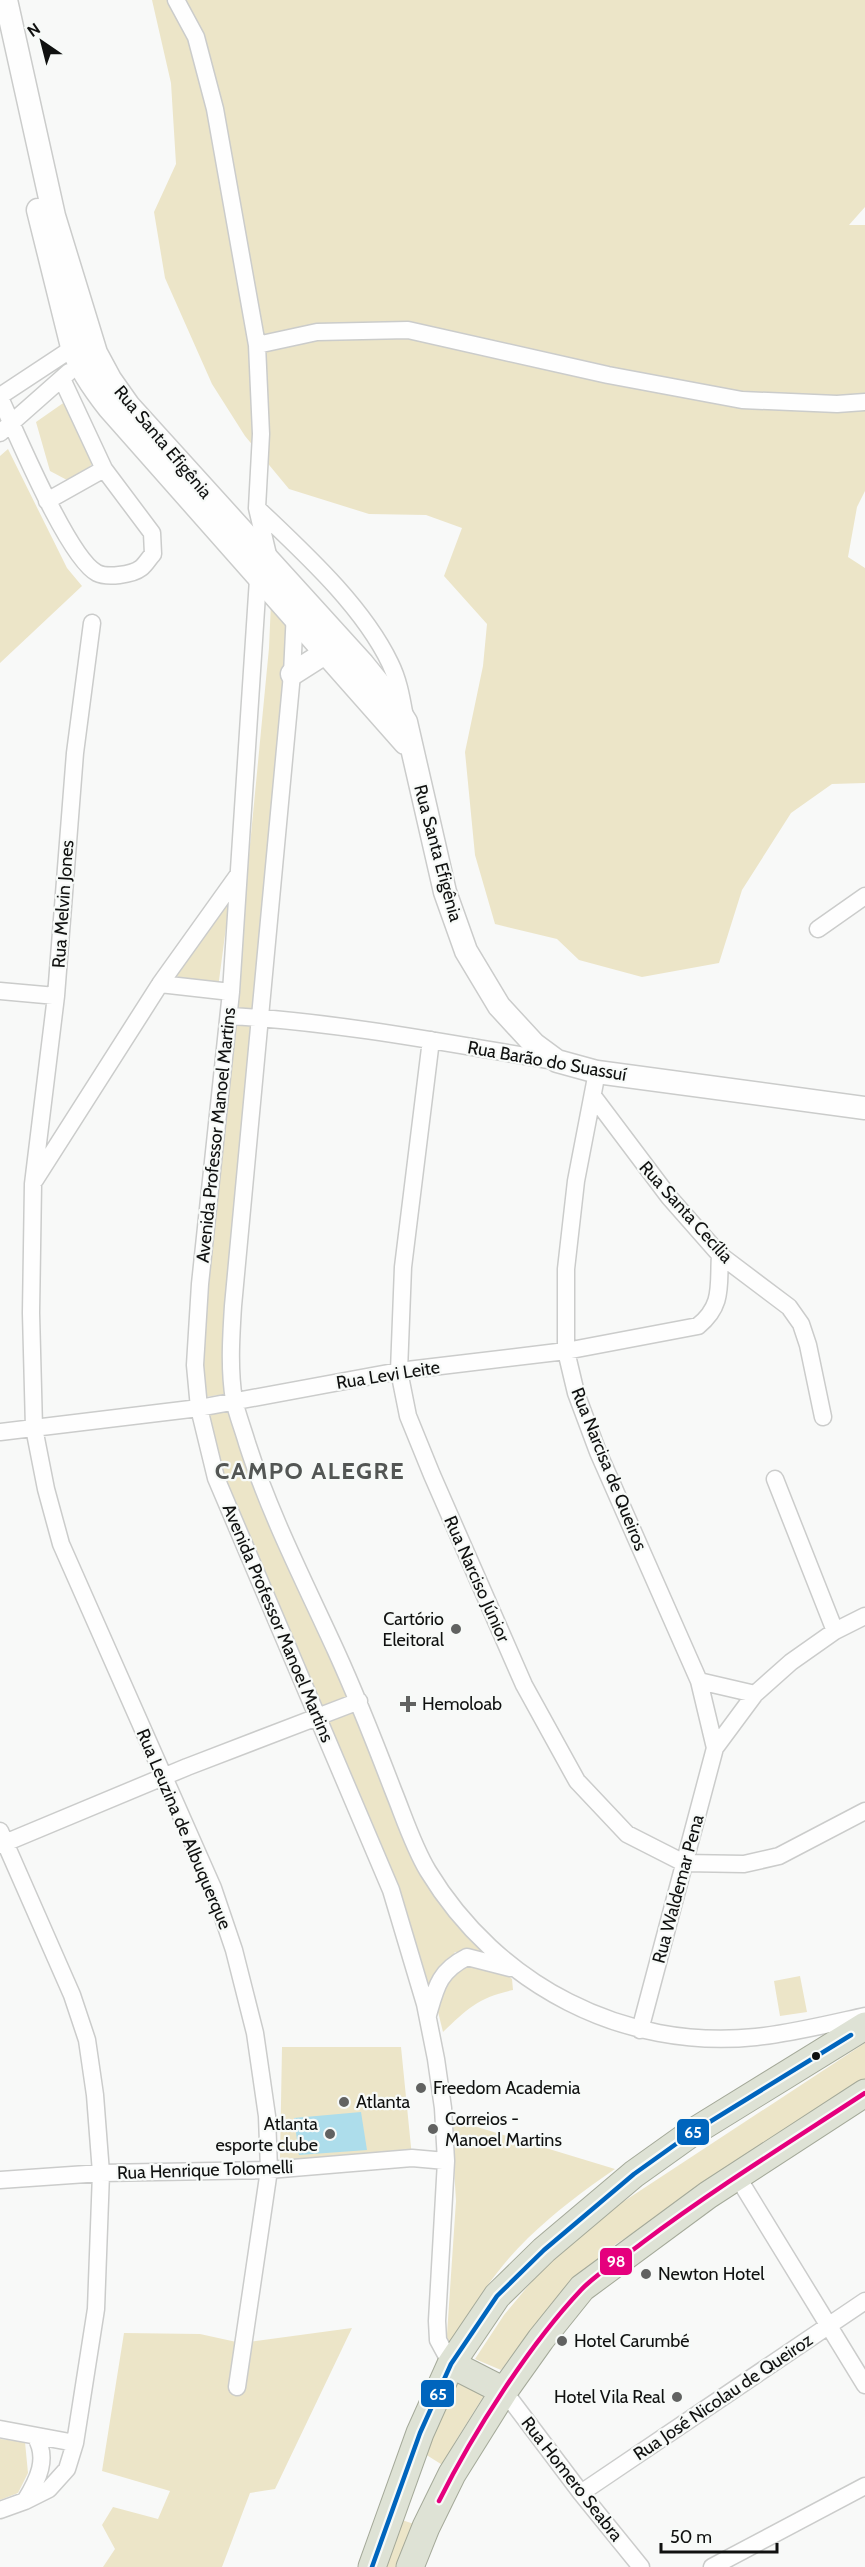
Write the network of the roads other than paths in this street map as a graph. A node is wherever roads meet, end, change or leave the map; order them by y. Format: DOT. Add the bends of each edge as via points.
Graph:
graph roads {
  1 [pos="6,0"];
  2 [pos="176,0"];
  3 [pos="0,22"];
  4 [pos="257,345"];
  5 [pos="80,356"];
  6 [pos="0,397"];
  7 [pos="865,402"];
  8 [pos="6,428"];
  9 [pos="104,470"];
  10 [pos="47,501"];
  11 [pos="257,508"];
  12 [pos="264,571"];
  13 [pos="296,592"];
  14 [pos="294,617"];
  15 [pos="92,623"];
  16 [pos="325,653"];
  17 [pos="292,674"];
  18 [pos="406,722"];
  19 [pos="413,754"];
  20 [pos="238,875"];
  21 [pos="865,896"];
  22 [pos="818,929"];
  23 [pos="160,984"];
  24 [pos="0,991"];
  25 [pos="231,992"];
  26 [pos="56,996"];
  27 [pos="229,1016"];
  28 [pos="260,1018"];
  29 [pos="431,1040"];
  30 [pos="557,1061"];
  31 [pos="597,1072"];
  32 [pos="593,1095"];
  33 [pos="865,1108"];
  34 [pos="33,1184"];
  35 [pos="720,1255"];
  36 [pos="566,1351"];
  37 [pos="399,1371"];
  38 [pos="234,1402"];
  39 [pos="198,1408"];
  40 [pos="822,1417"];
  41 [pos="34,1428"];
  42 [pos="0,1432"];
  43 [pos="775,1479"];
  44 [pos="865,1617"];
  45 [pos="835,1631"];
  46 [pos="699,1681"];
  47 [pos="755,1695"];
  48 [pos="359,1701"];
  49 [pos="318,1716"];
  50 [pos="715,1748"];
  51 [pos="164,1778"];
  52 [pos="865,1811"];
  53 [pos="2,1839"];
  54 [pos="684,1863"];
  55 [pos="514,1969"];
  56 [pos="428,2016"];
  57 [pos="865,2016"];
  58 [pos="865,2026"];
  59 [pos="640,2030"];
  60 [pos="865,2092"];
  61 [pos="446,2160"];
  62 [pos="269,2170"];
  63 [pos="101,2173"];
  64 [pos="737,2176"];
  65 [pos="0,2180"];
  66 [pos="865,2301"];
  67 [pos="828,2326"];
  68 [pos="451,2364"];
  69 [pos="865,2385"];
  70 [pos="237,2387"];
  71 [pos="504,2391"];
  72 [pos="0,2429"];
  73 [pos="35,2436"];
  74 [pos="75,2443"];
  75 [pos="412,2460"];
  76 [pos="452,2474"];
  77 [pos="865,2486"];
  78 [pos="581,2493"];
  79 [pos="25,2501"];
  80 [pos="0,2510"];
  81 [pos="392,2514"];
  82 [pos="426,2527"];
  83 [pos="372,2567"];
  84 [pos="410,2567"];
  85 [pos="641,2567"];
  86 [pos="712,2567"];
  1 -- 5 [label="main road, Rua Santa Efigênia" via="54,216"];
  2 -- 4 [label="street, Avenida Professor Manoel Martins" via="196,37 215,110"];
  3 -- 5 [label="main road, Rua Santa Efigênia" via="42,228"];
  4 -- 7 [label="street" via="317,332 408,330 608,375 742,400"];
  4 -- 11 [label="street, Avenida Professor Manoel Martins" via="261,434"];
  5 -- 6 [label="street"];
  5 -- 8 [label="street"];
  5 -- 9 [label="street"];
  5 -- 12 [label="main road, Rua Santa Efigênia" via="109,408"];
  6 -- 8 [label="street"];
  8 -- 10 [label="street"];
  9 -- 10 [label="street"];
  9 -- 10 [label="street" via="152,533 153,554 140,569 118,575 99,574 91,569"];
  11 -- 12 [label="street, Avenida Professor Manoel Martins"];
  11 -- 18 [label="street" via="329,580 378,643 399,686"];
  12 -- 13 [label="main road, Rua Santa Efigênia"];
  12 -- 14 [label="main road, Rua Santa Efigênia"];
  12 -- 20 [label="street, Avenida Professor Manoel Martins"];
  13 -- 14 [label="street, Avenida Professor Manoel Martins"];
  13 -- 18 [label="main road, Rua Santa Efigênia" via="363,664"];
  14 -- 16 [label="main road, Rua Santa Efigênia"];
  14 -- 17 [label="street, Avenida Professor Manoel Martins"];
  15 -- 26 [label="street, Rua Melvin Jones" via="74,765"];
  16 -- 17 [label="main road"];
  16 -- 19 [label="main road, Rua Santa Efigênia"];
  17 -- 28 [label="street, Avenida Professor Manoel Martins"];
  18 -- 19 [label="main road, Rua Santa Efigênia"];
  19 -- 30 [label="main road, Rua Santa Efigênia" via="445,892 466,951 499,1006 534,1044"];
  20 -- 23 [label="street"];
  20 -- 25 [label="street, Avenida Professor Manoel Martins"];
  21 -- 22 [label="street"];
  23 -- 25 [label="street"];
  23 -- 34 [label="street"];
  24 -- 26 [label="street"];
  25 -- 27 [label="street, Avenida Professor Manoel Martins"];
  26 -- 34 [label="street, Rua Melvin Jones"];
  27 -- 28 [label="street, Rua Barão do Suassuí"];
  27 -- 39 [label="street, Avenida Professor Manoel Martins" via="200,1284 195,1365"];
  28 -- 29 [label="street, Rua Barão do Suassuí"];
  28 -- 38 [label="street, Avenida Professor Manoel Martins" via="233,1306 230,1357"];
  29 -- 30 [label="street, Rua Barão do Suassuí"];
  29 -- 37 [label="street, Rua Narciso Júnior" via="403,1267"];
  30 -- 31 [label="main road, Rua Barão do Suassuí"];
  31 -- 32 [label="street, Rua Narcisa de Queiros"];
  31 -- 33 [label="main road, Rua Barão do Suassuí"];
  32 -- 35 [label="street, Rua Santa Cecília" via="656,1181"];
  32 -- 36 [label="street, Rua Narcisa de Queiros" via="576,1181 566,1269"];
  34 -- 41 [label="street, Rua Melvin Jones"];
  35 -- 36 [label="street, Rua Levi Leite" via="717,1304 711,1316 698,1326"];
  35 -- 40 [label="street, Rua Santa Cecília" via="789,1307 801,1324"];
  36 -- 37 [label="street, Rua Levi Leite"];
  36 -- 46 [label="street, Rua Narcisa de Queiros" via="576,1393 598,1452"];
  37 -- 38 [label="street, Rua Levi Leite"];
  37 -- 54 [label="street, Rua Narciso Júnior" via="408,1416 432,1475 524,1685 577,1781 627,1834"];
  38 -- 39 [label="street, Rua Levi Leite"];
  38 -- 48 [label="street, Avenida Professor Manoel Martins" via="259,1480"];
  39 -- 41 [label="street, Rua Levi Leite"];
  39 -- 49 [label="street, Avenida Professor Manoel Martins" via="216,1478"];
  41 -- 42 [label="street, Rua Levi Leite"];
  41 -- 51 [label="street, Rua Leuzina de Albuquerque" via="61,1544"];
  43 -- 45 [label="street"];
  44 -- 45 [label="street"];
  45 -- 47 [label="street" via="791,1662"];
  46 -- 47 [label="street"];
  46 -- 50 [label="street, Rua Narcisa de Queiros"];
  47 -- 50 [label="street"];
  48 -- 49 [label="street"];
  48 -- 55 [label="street, Avenida Professor Manoel Martins" via="428,1872 459,1913"];
  49 -- 51 [label="street"];
  49 -- 56 [label="street, Avenida Professor Manoel Martins" via="391,1890"];
  50 -- 54 [label="street, Rua Waldemar Pena"];
  51 -- 53 [label="street"];
  51 -- 62 [label="street, Rua Leuzina de Albuquerque" via="210,1882 234,1950 255,2033 267,2116"];
  52 -- 54 [label="street, Rua Narciso Júnior" via="779,1856 744,1864"];
  53 -- 63 [label="street" via="72,1995 87,2040"];
  54 -- 59 [label="street, Rua Waldemar Pena"];
  55 -- 56 [label="street" via="467,1957 454,1964 437,1985"];
  55 -- 59 [label="street, Avenida Professor Manoel Martins" via="548,1993"];
  56 -- 61 [label="street, Avenida Professor Manoel Martins" via="443,2108"];
  57 -- 59 [label="street, Avenida Professor Manoel Martins" via="755,2037 703,2038"];
  58 -- 68 [label="highway" via="690,2134 634,2174 544,2250 497,2296"];
  60 -- 64 [label="highway"];
  61 -- 62 [label="street, Rua Henrique Tolomelli" via="412,2158"];
  61 -- 68 [label="street, Avenida Professor Manoel Martins" via="437,2321 438,2340"];
  62 -- 63 [label="street, Rua Henrique Tolomelli"];
  62 -- 70 [label="street, Rua Leuzina de Albuquerque"];
  63 -- 65 [label="street, Rua Henrique Tolomelli"];
  63 -- 74 [label="street" via="96,2309"];
  64 -- 67 [label="street"];
  64 -- 71 [label="highway" via="582,2288"];
  66 -- 67 [label="street, Rua José Nicolau de Queiroz"];
  67 -- 69 [label="street"];
  67 -- 78 [label="street, Rua José Nicolau de Queiroz"];
  68 -- 71 [label="highway"];
  68 -- 75 [label="highway"];
  71 -- 76 [label="highway"];
  71 -- 78 [label="street, Rua Homero Seabra"];
  72 -- 73 [label="street"];
  73 -- 74 [label="street"];
  73 -- 79 [label="street" via="43,2448 41,2462 38,2480"];
  74 -- 79 [label="street" via="68,2469 49,2489"];
  75 -- 76 [label="highway" via="423,2474 435,2479"];
  75 -- 81 [label="highway"];
  76 -- 82 [label="highway"];
  77 -- 86 [label="street"];
  78 -- 85 [label="street, Rua Homero Seabra"];
  79 -- 80 [label="street"];
  81 -- 82 [label="highway" via="406,2507 416,2510"];
  81 -- 83 [label="highway"];
  82 -- 84 [label="highway"];
}
